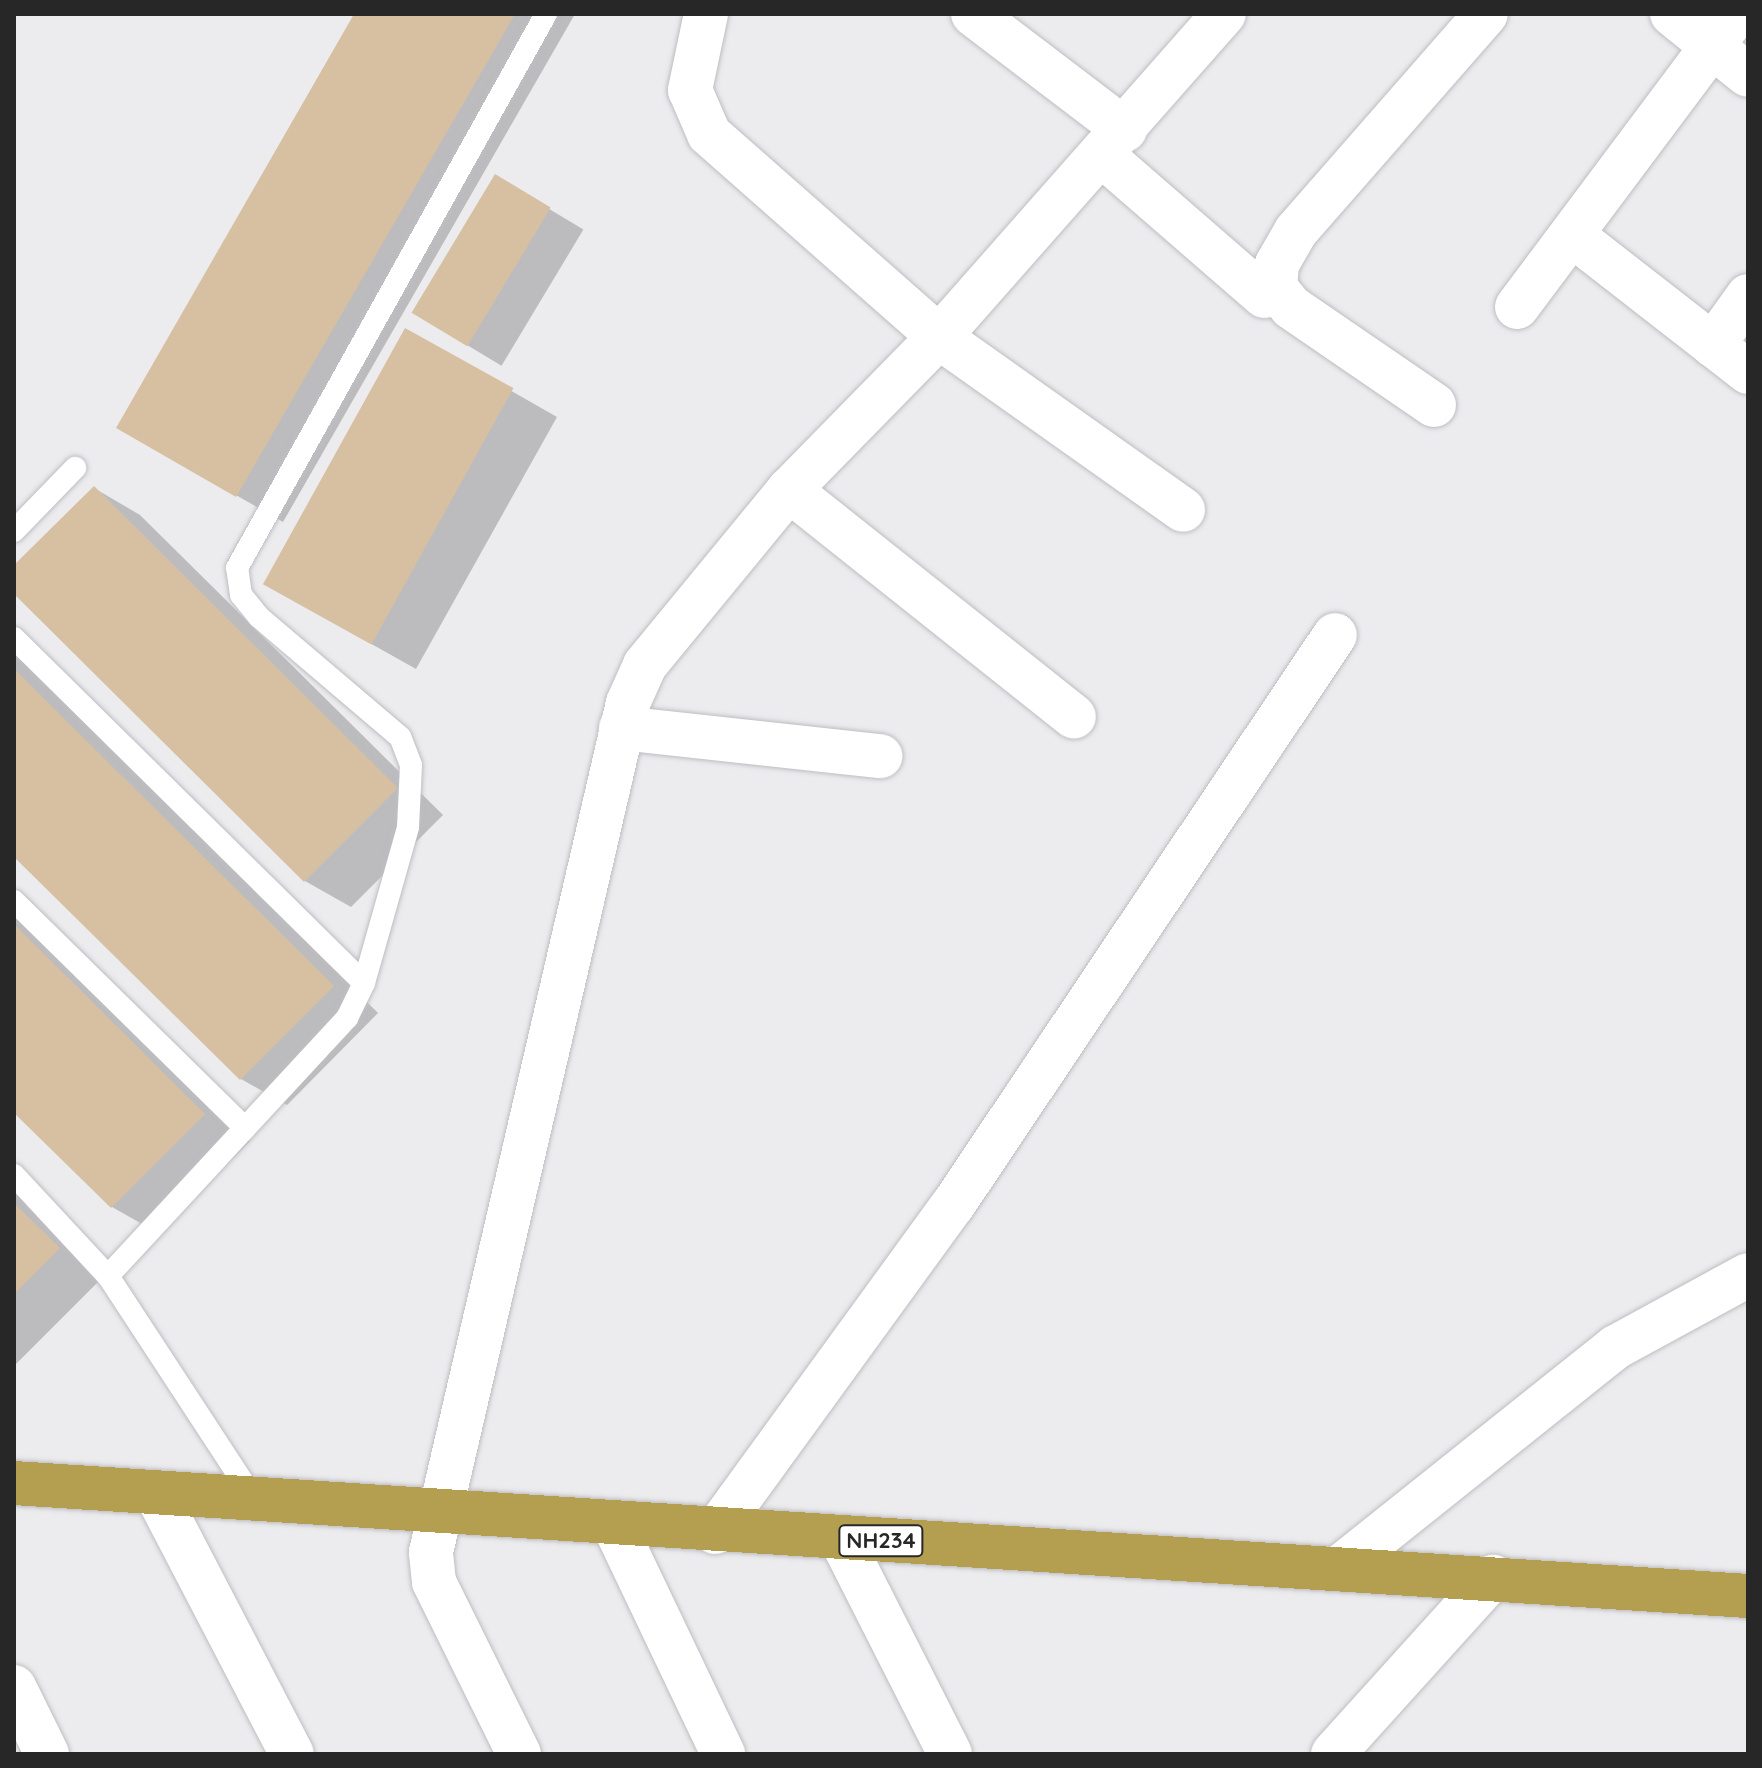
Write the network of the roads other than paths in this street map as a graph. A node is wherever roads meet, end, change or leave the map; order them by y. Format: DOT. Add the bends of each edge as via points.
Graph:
graph roads {
  1 [pos="546,14"];
  2 [pos="706,14"];
  3 [pos="973,14"];
  4 [pos="1224,14"];
  5 [pos="1486,14"];
  6 [pos="1672,14"];
  7 [pos="1725,30"];
  8 [pos="1748,75"];
  9 [pos="1114,142"];
  10 [pos="1572,235"];
  11 [pos="1264,296"];
  12 [pos="1748,296"];
  13 [pos="1517,307"];
  14 [pos="939,337"];
  15 [pos="1713,345"];
  16 [pos="1748,372"];
  17 [pos="1434,405"];
  18 [pos="75,468"];
  19 [pos="789,490"];
  20 [pos="1183,510"];
  21 [pos="14,531"];
  22 [pos="1335,635"];
  23 [pos="14,638"];
  24 [pos="1074,717"];
  25 [pos="621,728"];
  26 [pos="880,756"];
  27 [pos="14,901"];
  28 [pos="364,983"];
  29 [pos="245,1128"];
  30 [pos="14,1175"];
  31 [pos="1748,1275"];
  32 [pos="108,1276"];
  33 [pos="14,1483"];
  34 [pos="157,1495"];
  35 [pos="255,1502"];
  36 [pos="439,1516"];
  37 [pos="614,1525"];
  38 [pos="715,1532"];
  39 [pos="841,1539"];
  40 [pos="1339,1568"];
  41 [pos="1493,1577"];
  42 [pos="1748,1596"];
  43 [pos="14,1687"];
  44 [pos="47,1754"];
  45 [pos="292,1754"];
  46 [pos="519,1754"];
  47 [pos="723,1754"];
  48 [pos="950,1754"];
  49 [pos="1333,1754"];
  1 -- 28 [label="lane" via="237,568 241,595 259,617 400,737 411,765 408,827"];
  2 -- 14 [label="street" via="690,90 709,134"];
  3 -- 9 [label="street"];
  4 -- 9 [label="street"];
  5 -- 17 [label="street" via="1296,231 1277,264 1275,287 1291,307"];
  6 -- 7 [label="street"];
  7 -- 8 [label="street"];
  7 -- 10 [label="street"];
  9 -- 11 [label="street"];
  9 -- 14 [label="street"];
  10 -- 13 [label="street"];
  10 -- 15 [label="street"];
  12 -- 15 [label="street"];
  14 -- 19 [label="street"];
  14 -- 20 [label="street"];
  15 -- 16 [label="street"];
  18 -- 21 [label="lane"];
  19 -- 24 [label="street"];
  19 -- 25 [label="street" via="645,665"];
  22 -- 38 [label="street" via="953,1205"];
  23 -- 28 [label="lane"];
  25 -- 26 [label="street"];
  25 -- 36 [label="street"];
  27 -- 29 [label="lane"];
  28 -- 29 [label="lane" via="347,1018"];
  29 -- 32 [label="lane"];
  30 -- 32 [label="lane"];
  31 -- 40 [label="street" via="1577,1375"];
  32 -- 35 [label="lane"];
  33 -- 34 [label="highway, NH234"];
  34 -- 35 [label="highway, NH234"];
  34 -- 45 [label="street"];
  35 -- 36 [label="highway, NH234"];
  36 -- 37 [label="highway, NH234"];
  36 -- 46 [label="street" via="434,1582"];
  37 -- 38 [label="highway, NH234"];
  37 -- 47 [label="street"];
  38 -- 39 [label="highway, NH234"];
  39 -- 40 [label="highway, NH234"];
  39 -- 48 [label="street"];
  40 -- 41 [label="highway, NH234"];
  41 -- 42 [label="highway, NH234"];
  41 -- 49 [label="street"];
  43 -- 44 [label="street"];
}
